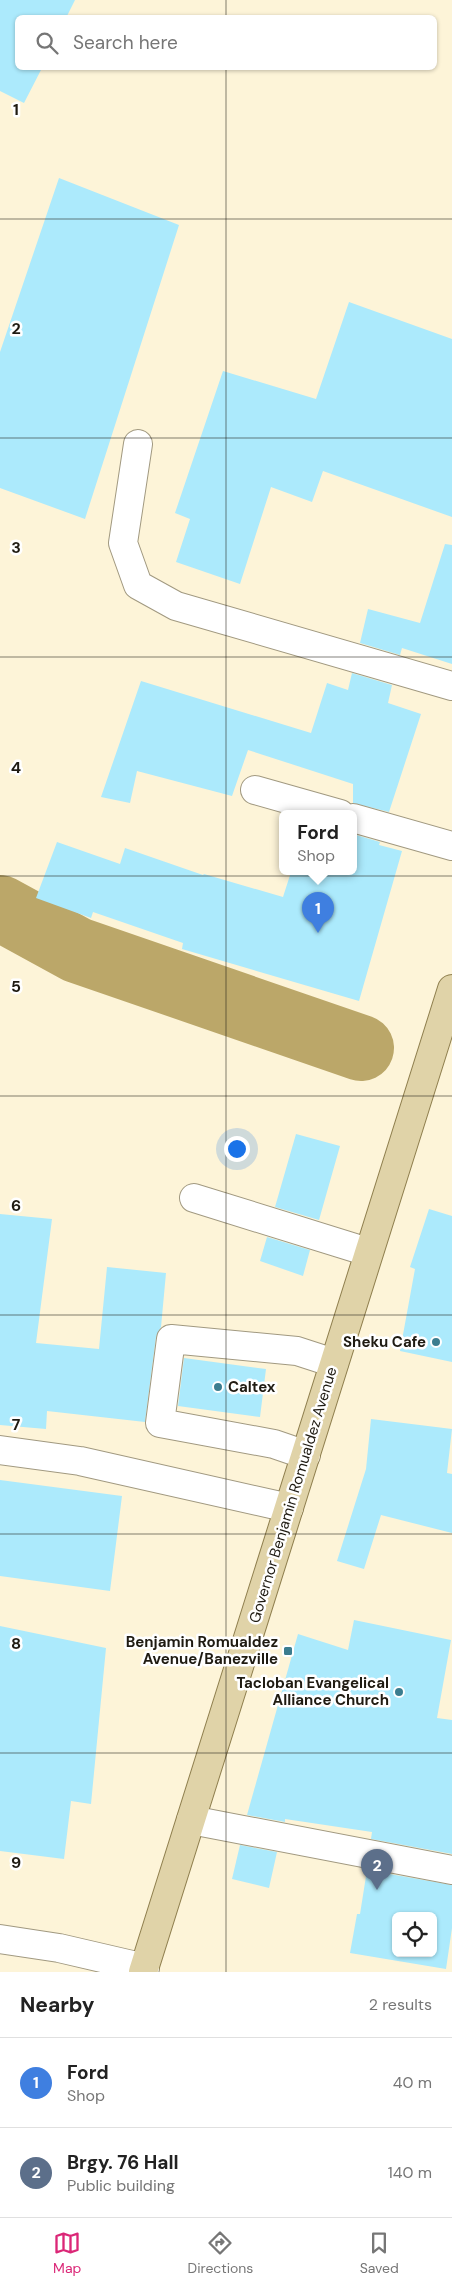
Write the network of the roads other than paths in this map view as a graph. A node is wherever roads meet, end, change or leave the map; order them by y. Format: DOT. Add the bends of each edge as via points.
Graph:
graph roads {
  1 [pos="138,444"];
  2 [pos="452,686"];
  3 [pos="254,790"];
  4 [pos="326,810"];
  5 [pos="357,819"];
  6 [pos="452,846"];
  7 [pos="452,989"];
  8 [pos="194,1198"];
  9 [pos="368,1252"];
  10 [pos="334,1364"];
  11 [pos="0,1450"];
  12 [pos="306,1455"];
  13 [pos="290,1508"];
  14 [pos="191,1820"];
  15 [pos="452,1870"];
  16 [pos="0,1939"];
  17 [pos="144,1970"];
  1 -- 2 [label="street" via="124,543 138,584 176,606"];
  3 -- 4 [label="street"];
  5 -- 6 [label="street"];
  7 -- 9 [label="main road, Governor Benjamin Romualdez Avenue"];
  8 -- 9 [label="street"];
  9 -- 10 [label="main road, Governor Benjamin Romualdez Avenue"];
  10 -- 12 [label="main road, Governor Benjamin Romualdez Avenue"];
  10 -- 12 [label="street" via="297,1351 171,1339 160,1423 274,1444"];
  11 -- 13 [label="street" via="80,1461"];
  12 -- 13 [label="main road, Governor Benjamin Romualdez Avenue"];
  13 -- 14 [label="main road, Governor Benjamin Romualdez Avenue"];
  14 -- 15 [label="street"];
  14 -- 17 [label="main road, Governor Benjamin Romualdez Avenue"];
  16 -- 17 [label="street" via="58,1948"];
}
